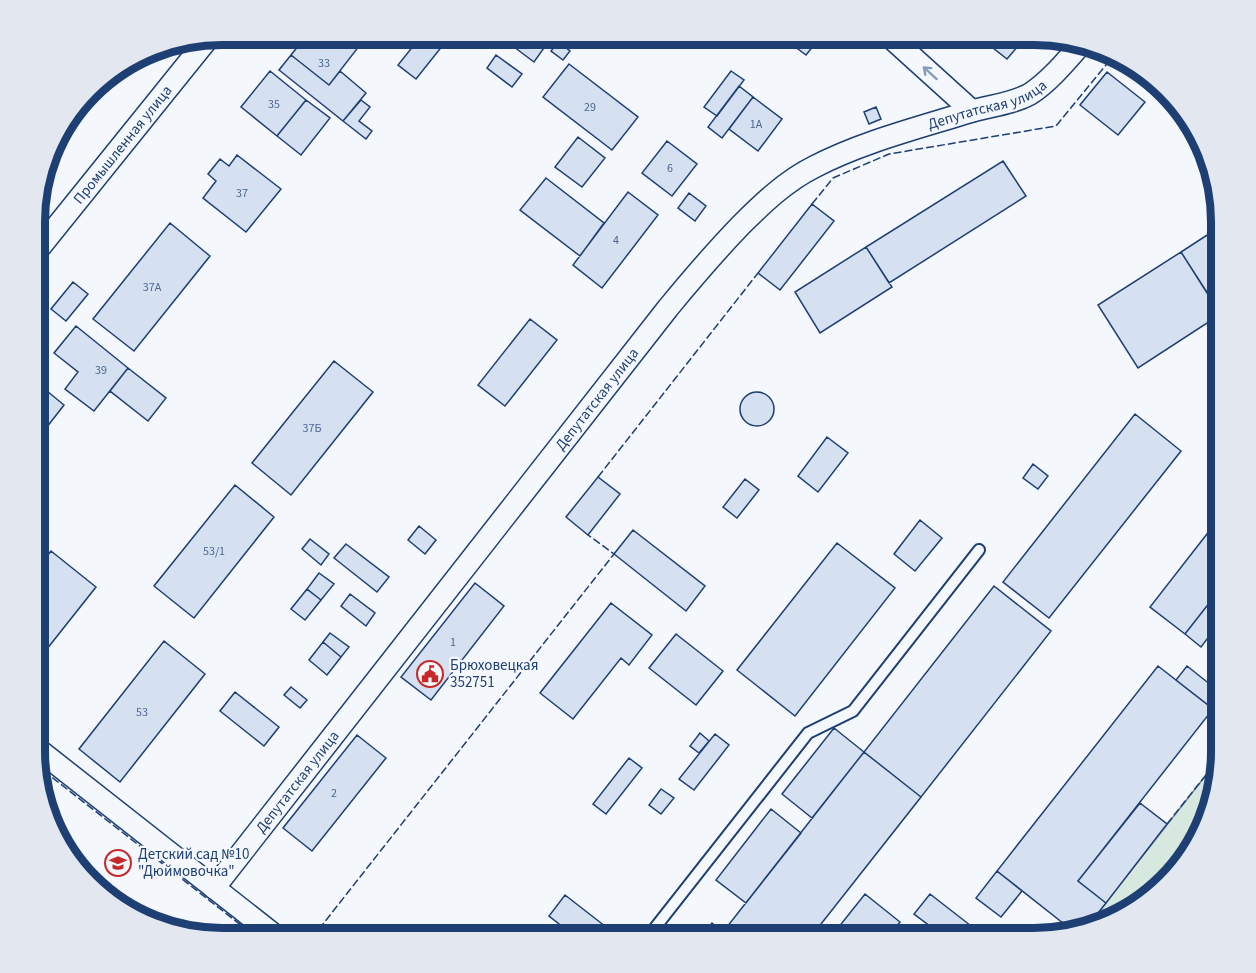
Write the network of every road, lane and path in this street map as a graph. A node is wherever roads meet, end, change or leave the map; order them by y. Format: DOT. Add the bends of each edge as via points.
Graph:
graph roads {
  1 [pos="899,45"];
  2 [pos="201,47"];
  3 [pos="1076,50"];
  4 [pos="972,111"];
  5 [pos="45,241"];
  6 [pos="979,550"];
  7 [pos="45,755"];
  8 [pos="214,888"];
  9 [pos="265,928"];
  10 [pos="655,928"];
  4 -- 1 [label="street, one-way"];
  2 -- 5 [label="street, Промышленная улица"];
  3 -- 4 [label="street, Депутатская улица" via="1028,95"];
  4 -- 8 [label="street, Депутатская улица" via="859,148 796,176 729,237 668,308"];
  6 -- 10 [label="lane" via="853,711 808,733"];
  7 -- 8 [label="street"];
  8 -- 9 [label="street"];
}
